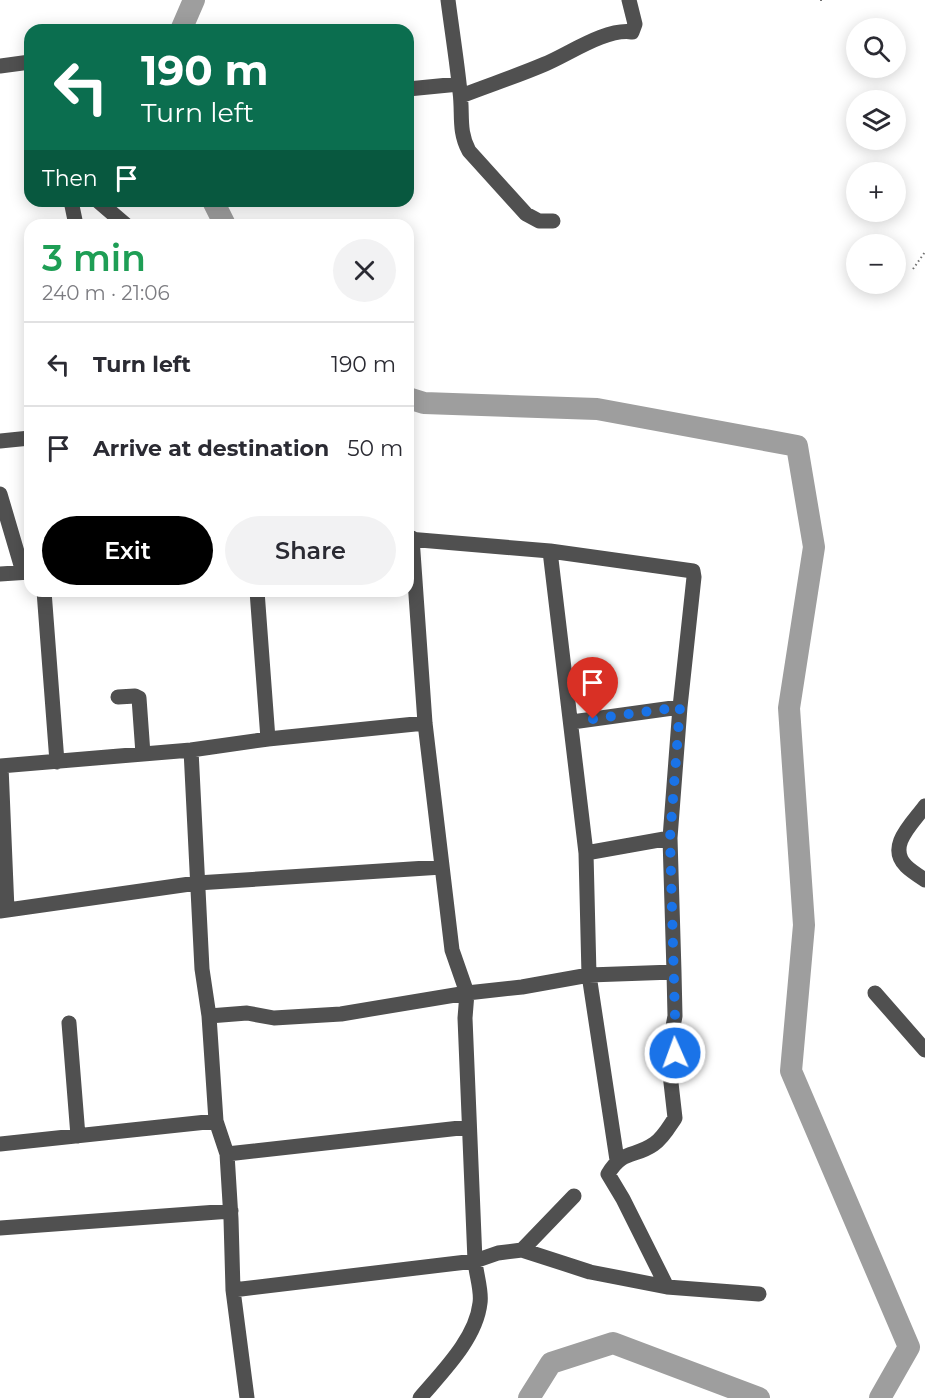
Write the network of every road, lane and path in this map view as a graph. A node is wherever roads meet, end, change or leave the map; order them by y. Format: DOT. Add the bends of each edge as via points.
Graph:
graph roads {
  1 [pos="448,0"];
  2 [pos="629,0"];
  3 [pos="24,63"];
  4 [pos="0,66"];
  5 [pos="414,89"];
  6 [pos="460,90"];
  7 [pos="105,207"];
  8 [pos="119,219"];
  9 [pos="553,221"];
  10 [pos="925,252"];
  11 [pos="913,269"];
  12 [pos="24,439"];
  13 [pos="0,441"];
  14 [pos="0,494"];
  15 [pos="414,539"];
  16 [pos="550,551"];
  17 [pos="24,566"];
  18 [pos="24,572"];
  19 [pos="0,574"];
  20 [pos="414,588"];
  21 [pos="44,597"];
  22 [pos="257,597"];
  23 [pos="118,697"];
  24 [pos="680,707"];
  25 [pos="572,722"];
  26 [pos="425,723"];
  27 [pos="268,739"];
  28 [pos="191,750"];
  29 [pos="143,754"];
  30 [pos="57,762"];
  31 [pos="1,766"];
  32 [pos="925,806"];
  33 [pos="670,838"];
  34 [pos="586,853"];
  35 [pos="442,867"];
  36 [pos="925,880"];
  37 [pos="197,884"];
  38 [pos="4,911"];
  39 [pos="674,972"];
  40 [pos="589,975"];
  41 [pos="467,993"];
  42 [pos="875,993"];
  43 [pos="209,1016"];
  44 [pos="69,1023"];
  45 [pos="925,1050"];
  46 [pos="216,1121"];
  47 [pos="469,1127"];
  48 [pos="78,1136"];
  49 [pos="0,1144"];
  50 [pos="227,1154"];
  51 [pos="617,1160"];
  52 [pos="574,1196"];
  53 [pos="231,1211"];
  54 [pos="0,1228"];
  55 [pos="522,1250"];
  56 [pos="475,1261"];
  57 [pos="667,1287"];
  58 [pos="233,1290"];
  59 [pos="759,1294"];
  60 [pos="247,1398"];
  61 [pos="420,1398"];
  1 -- 6 [label="street"];
  2 -- 6 [label="street" via="635,24 632,32 623,30 546,64"];
  3 -- 4 [label="street"];
  5 -- 6 [label="street"];
  6 -- 9 [label="street" via="460,127 470,151 526,214 539,221"];
  7 -- 8 [label="street"];
  10 -- 11 [label="path"];
  12 -- 13 [label="street"];
  14 -- 17 [label="street"];
  15 -- 16 [label="street"];
  16 -- 24 [label="street" via="693,572"];
  16 -- 25 [label="street"];
  18 -- 19 [label="street"];
  20 -- 26 [label="street"];
  21 -- 30 [label="street"];
  22 -- 27 [label="street"];
  23 -- 29 [label="street" via="139,698"];
  24 -- 25 [label="street"];
  24 -- 33 [label="street"];
  25 -- 34 [label="street"];
  26 -- 27 [label="street"];
  26 -- 35 [label="street"];
  27 -- 28 [label="street"];
  28 -- 29 [label="street"];
  28 -- 37 [label="street"];
  29 -- 30 [label="street"];
  30 -- 31 [label="street"];
  31 -- 38 [label="street"];
  32 -- 36 [label="street" via="898,846 905,866"];
  33 -- 34 [label="street"];
  33 -- 39 [label="street"];
  34 -- 40 [label="street"];
  35 -- 37 [label="street"];
  35 -- 41 [label="street" via="452,950"];
  37 -- 38 [label="street"];
  37 -- 43 [label="street"];
  39 -- 40 [label="street"];
  39 -- 51 [label="street" via="675,1016 671,1037 675,1053 670,1074 675,1118 654,1144"];
  40 -- 41 [label="street"];
  40 -- 51 [label="street"];
  41 -- 43 [label="street" via="341,1014"];
  41 -- 47 [label="street"];
  42 -- 45 [label="street"];
  43 -- 46 [label="street"];
  44 -- 48 [label="street"];
  46 -- 48 [label="street"];
  46 -- 50 [label="street"];
  47 -- 50 [label="street"];
  47 -- 56 [label="street"];
  48 -- 49 [label="street"];
  50 -- 53 [label="street"];
  51 -- 57 [label="street" via="608,1174"];
  52 -- 55 [label="street"];
  53 -- 54 [label="street"];
  53 -- 58 [label="street"];
  55 -- 56 [label="street"];
  55 -- 57 [label="street" via="590,1272"];
  56 -- 58 [label="street"];
  56 -- 61 [label="street" via="480,1302 475,1320 460,1351"];
  57 -- 59 [label="street"];
  58 -- 60 [label="street"];
}
